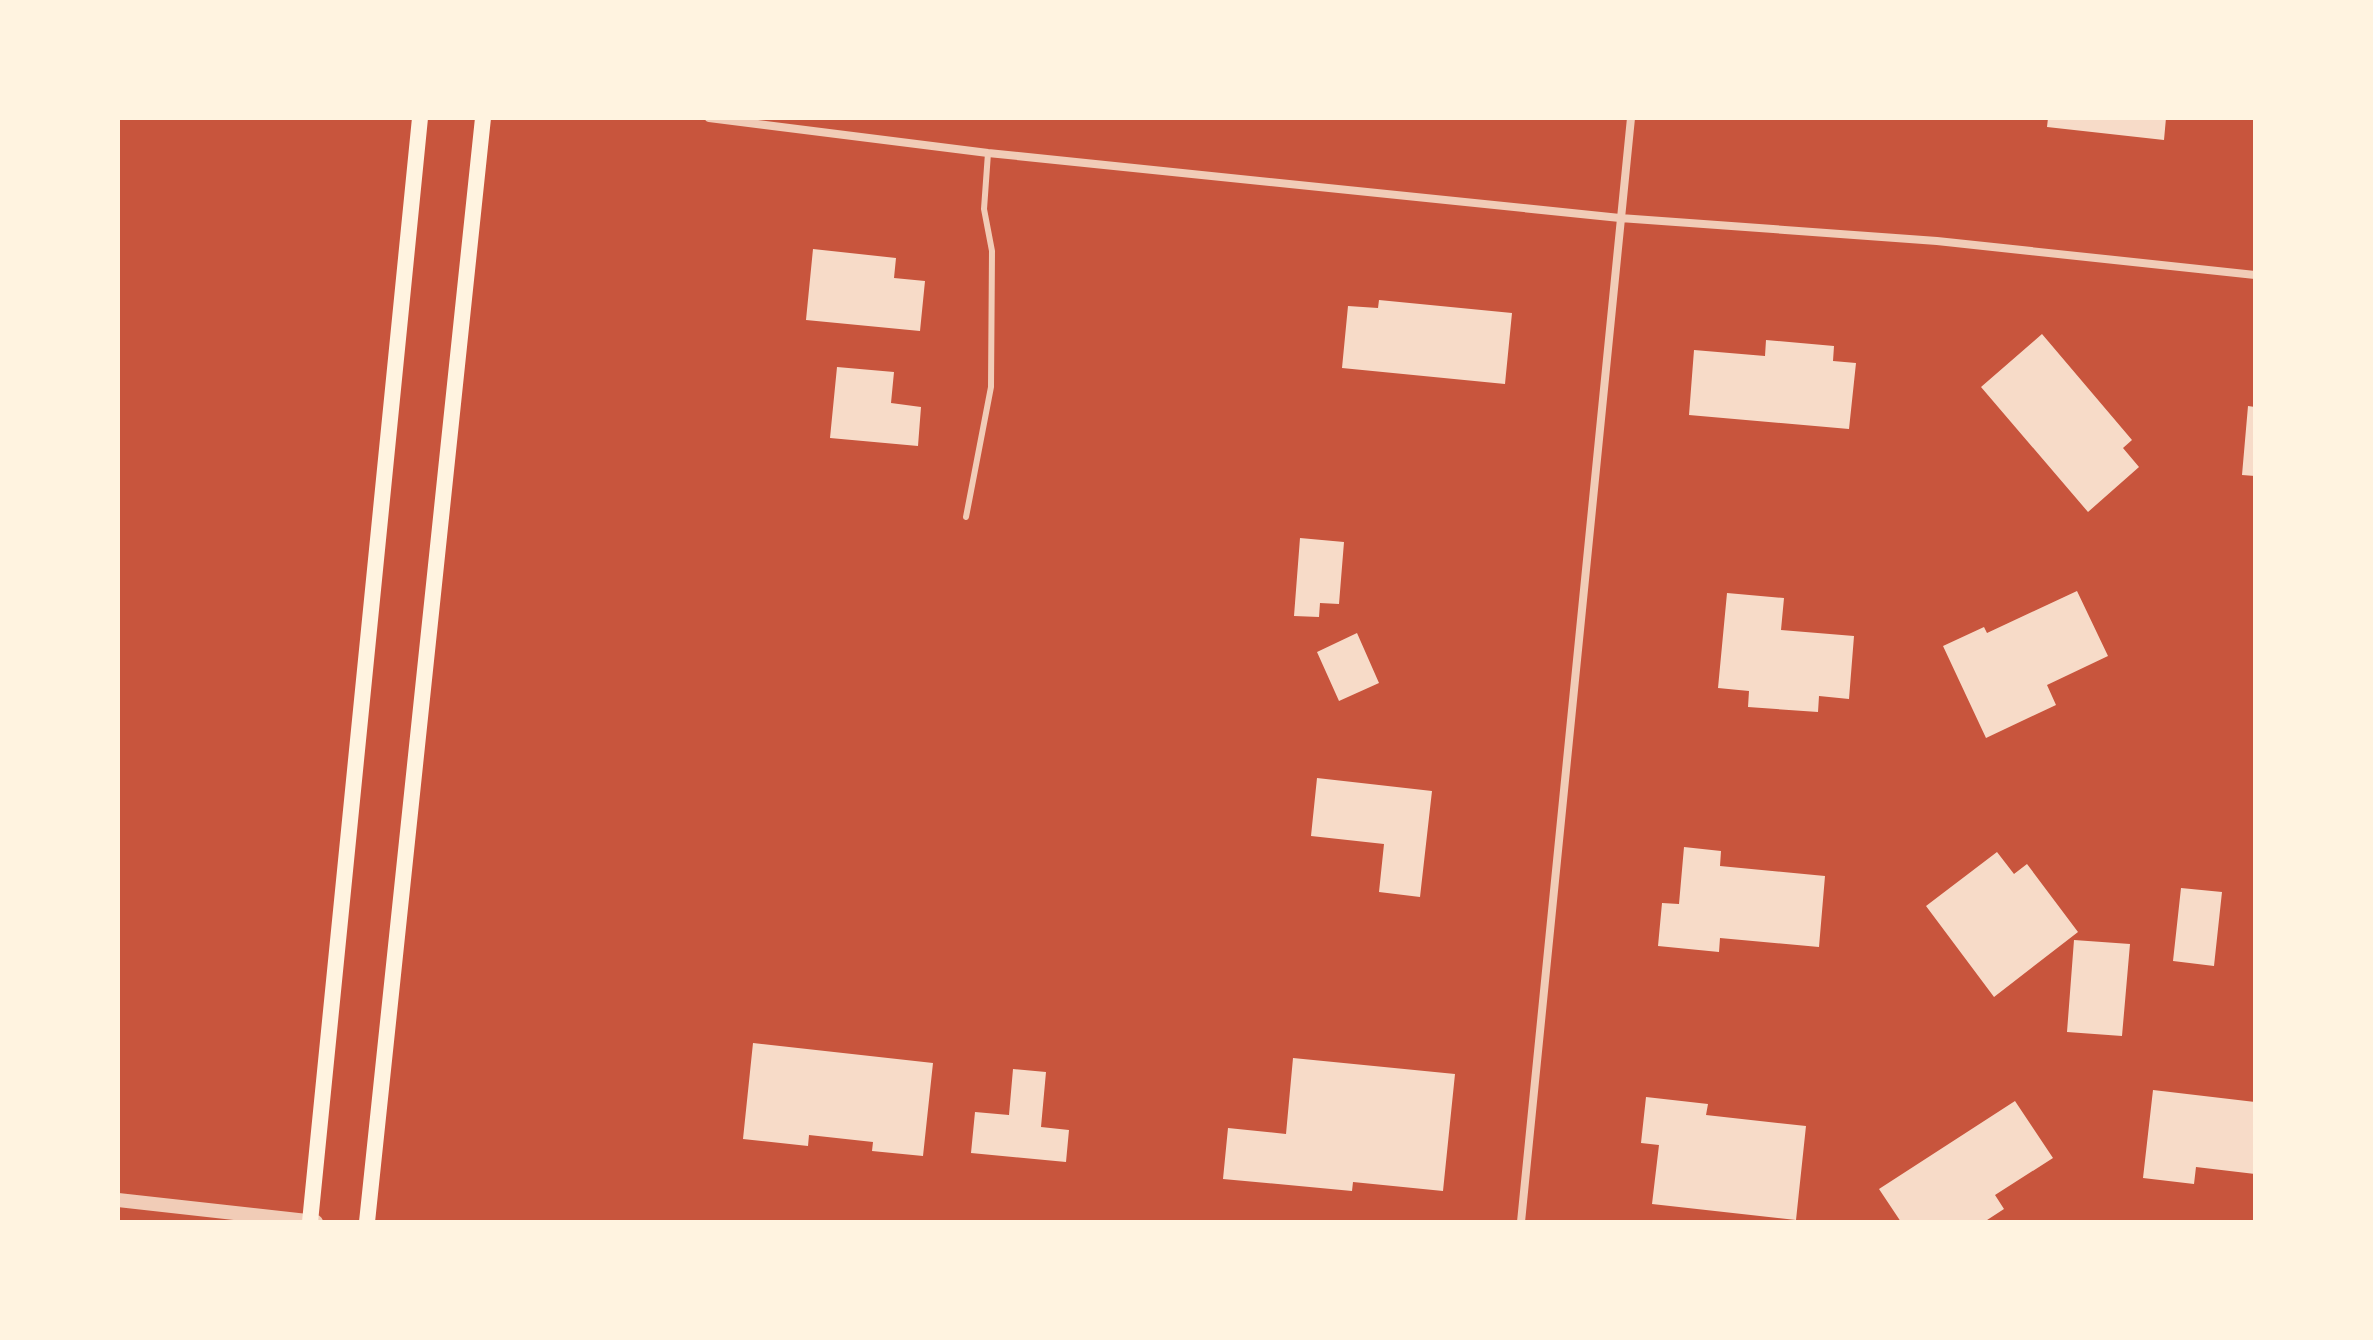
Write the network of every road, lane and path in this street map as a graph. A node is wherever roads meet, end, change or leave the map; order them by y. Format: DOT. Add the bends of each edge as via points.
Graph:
graph roads {
  1 [pos="420,118"];
  2 [pos="483,118"];
  3 [pos="709,118"];
  4 [pos="1631,118"];
  5 [pos="988,153"];
  6 [pos="1620,218"];
  7 [pos="2255,275"];
  8 [pos="966,517"];
  9 [pos="118,1200"];
  10 [pos="312,1222"];
  11 [pos="367,1222"];
  12 [pos="1521,1222"];
  1 -- 10 [label="main road"];
  2 -- 11 [label="main road"];
  3 -- 5 [label="street"];
  4 -- 6 [label="street"];
  5 -- 6 [label="street"];
  5 -- 8 [label="lane" via="984,209 992,251 991,387"];
  6 -- 7 [label="street" via="1937,241"];
  6 -- 12 [label="street"];
  9 -- 10 [label="street"];
}
